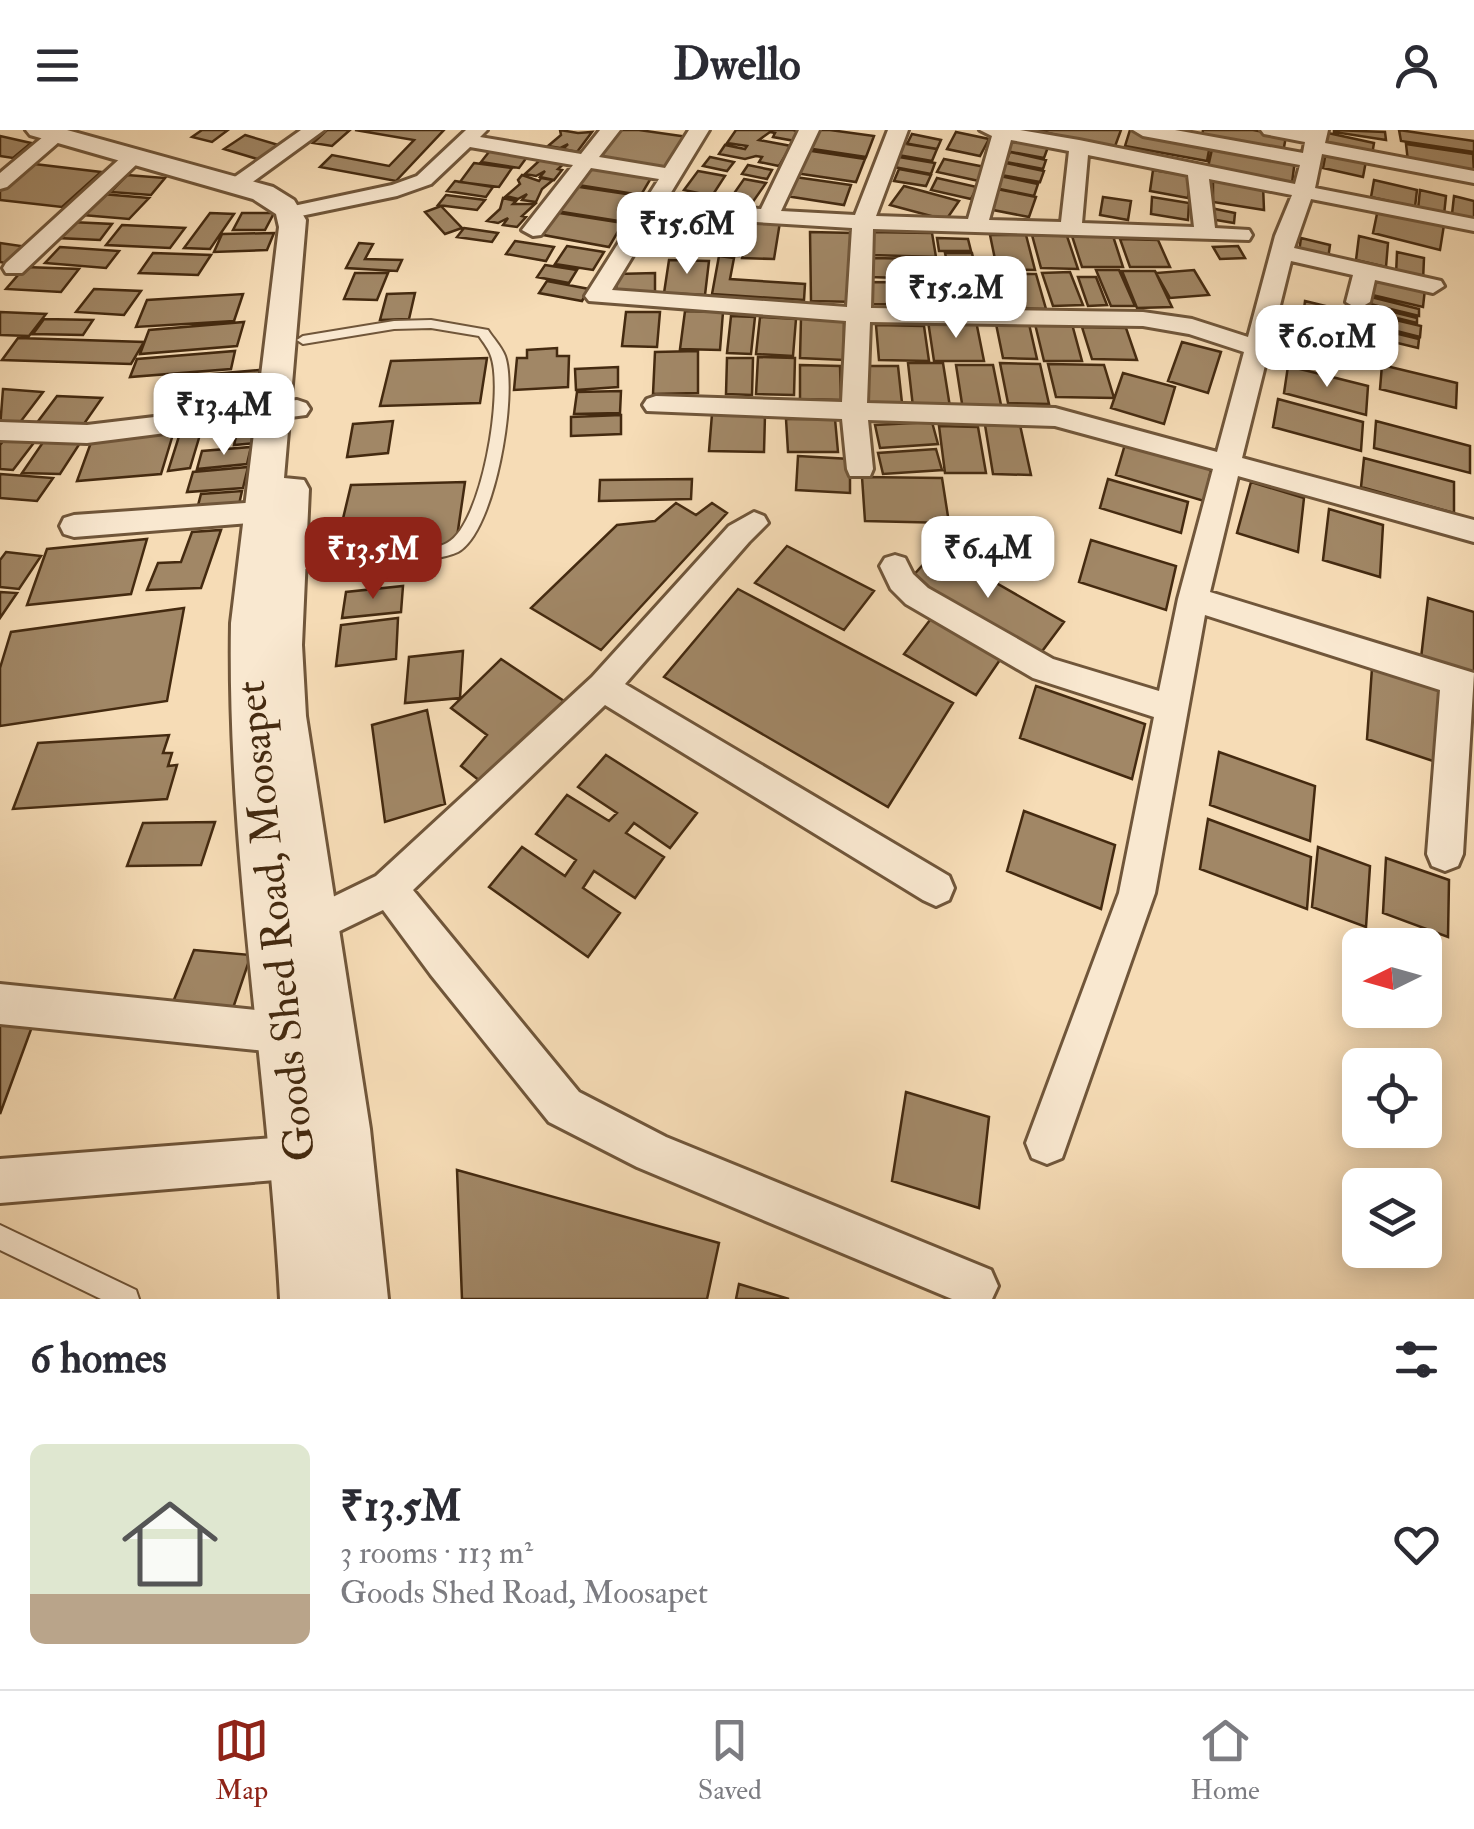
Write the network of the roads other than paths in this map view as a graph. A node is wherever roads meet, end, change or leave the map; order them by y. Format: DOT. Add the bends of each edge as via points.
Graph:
graph roads {
  1 [pos="610,130"];
  2 [pos="699,130"];
  3 [pos="809,130"];
  4 [pos="898,130"];
  5 [pos="1143,130"];
  6 [pos="1271,130"];
  7 [pos="59,132"];
  8 [pos="1009,132"];
  9 [pos="302,133"];
  10 [pos="472,135"];
  11 [pos="1078,146"];
  12 [pos="1313,154"];
  13 [pos="132,158"];
  14 [pos="586,160"];
  15 [pos="1198,169"];
  16 [pos="670,174"];
  17 [pos="1474,178"];
  18 [pos="243,181"];
  19 [pos="0,183"];
  20 [pos="648,209"];
  21 [pos="300,210"];
  22 [pos="768,216"];
  23 [pos="863,222"];
  24 [pos="977,226"];
  25 [pos="1474,226"];
  26 [pos="1071,227"];
  27 [pos="534,230"];
  28 [pos="1204,233"];
  29 [pos="1241,235"];
  30 [pos="1282,252"];
  31 [pos="1366,270"];
  32 [pos="5,274"];
  33 [pos="1432,286"];
  34 [pos="1358,302"];
  35 [pos="860,315"];
  36 [pos="302,340"];
  37 [pos="1258,348"];
  38 [pos="656,406"];
  39 [pos="854,409"];
  40 [pos="285,410"];
  41 [pos="0,432"];
  42 [pos="1226,462"];
  43 [pos="860,469"];
  44 [pos="261,512"];
  45 [pos="754,523"];
  46 [pos="74,526"];
  47 [pos="1474,530"];
  48 [pos="287,563"];
  49 [pos="895,566"];
  50 [pos="1193,599"];
  51 [pos="1466,684"];
  52 [pos="603,688"];
  53 [pos="1172,709"];
  54 [pos="1445,854"];
  55 [pos="309,870"];
  56 [pos="265,888"];
  57 [pos="389,888"];
  58 [pos="936,888"];
  59 [pos="317,924"];
  60 [pos="0,1004"];
  61 [pos="286,1033"];
  62 [pos="1047,1144"];
  63 [pos="300,1156"];
  64 [pos="0,1182"];
  65 [pos="0,1237"];
  66 [pos="975,1286"];
  67 [pos="128,1299"];
  68 [pos="310,1299"];
  69 [pos="358,1299"];
  1 -- 14 [label="street"];
  2 -- 16 [label="street"];
  3 -- 22 [label="street"];
  4 -- 23 [label="street"];
  5 -- 12 [label="street"];
  6 -- 12 [label="street"];
  7 -- 13 [label="street"];
  7 -- 18 [label="street"];
  7 -- 19 [label="street"];
  8 -- 11 [label="street"];
  8 -- 24 [label="street"];
  9 -- 18 [label="street"];
  10 -- 14 [label="street"];
  10 -- 21 [label="street" via="424,180"];
  11 -- 15 [label="street"];
  11 -- 26 [label="street"];
  12 -- 15 [label="street"];
  12 -- 17 [label="street"];
  12 -- 25 [label="street"];
  12 -- 30 [label="street"];
  13 -- 18 [label="street"];
  13 -- 32 [label="street"];
  14 -- 16 [label="street"];
  14 -- 27 [label="street"];
  15 -- 28 [label="street"];
  16 -- 20 [label="street"];
  18 -- 21 [label="street" via="294,194"];
  20 -- 22 [label="street"];
  20 -- 35 [label="street" via="597,296"];
  21 -- 36 [label="street, Goods Shed Road, Moosapet"];
  21 -- 40 [label="street, Goods Shed Road, Moosapet" via="293,227"];
  22 -- 23 [label="street"];
  23 -- 24 [label="street"];
  23 -- 35 [label="street"];
  24 -- 26 [label="street"];
  26 -- 28 [label="street"];
  28 -- 29 [label="street"];
  30 -- 31 [label="street"];
  30 -- 37 [label="street"];
  31 -- 33 [label="street"];
  31 -- 34 [label="street"];
  35 -- 37 [label="street" via="1143,319"];
  35 -- 39 [label="street"];
  36 -- 40 [label="street, Goods Shed Road, Moosapet"];
  36 -- 48 [label="lane" via="394,325 483,333 498,356 499,425 482,502 468,536 454,548"];
  37 -- 42 [label="street"];
  38 -- 39 [label="street"];
  39 -- 42 [label="street" via="1055,417"];
  39 -- 43 [label="street"];
  40 -- 41 [label="street" via="87,434"];
  40 -- 44 [label="street, Goods Shed Road, Moosapet"];
  40 -- 48 [label="street, Goods Shed Road, Moosapet"];
  42 -- 47 [label="street"];
  42 -- 50 [label="street"];
  44 -- 46 [label="street"];
  44 -- 56 [label="street, Goods Shed Road, Moosapet" via="249,687"];
  45 -- 52 [label="street"];
  48 -- 55 [label="street, Goods Shed Road, Moosapet" via="285,716"];
  49 -- 53 [label="street" via="917,596 1032,664"];
  50 -- 51 [label="street"];
  50 -- 53 [label="street"];
  51 -- 54 [label="street"];
  52 -- 57 [label="street"];
  52 -- 58 [label="street"];
  53 -- 62 [label="street" via="1137,893"];
  55 -- 56 [label="street"];
  55 -- 59 [label="street, Goods Shed Road, Moosapet"];
  56 -- 61 [label="street, Goods Shed Road, Moosapet"];
  57 -- 59 [label="street"];
  57 -- 66 [label="street" via="564,1106 652,1152"];
  59 -- 69 [label="street, Goods Shed Road, Moosapet"];
  60 -- 61 [label="street"];
  61 -- 63 [label="street, Goods Shed Road, Moosapet"];
  63 -- 64 [label="street"];
  63 -- 68 [label="street, Goods Shed Road, Moosapet"];
  65 -- 67 [label="lane"];
}
